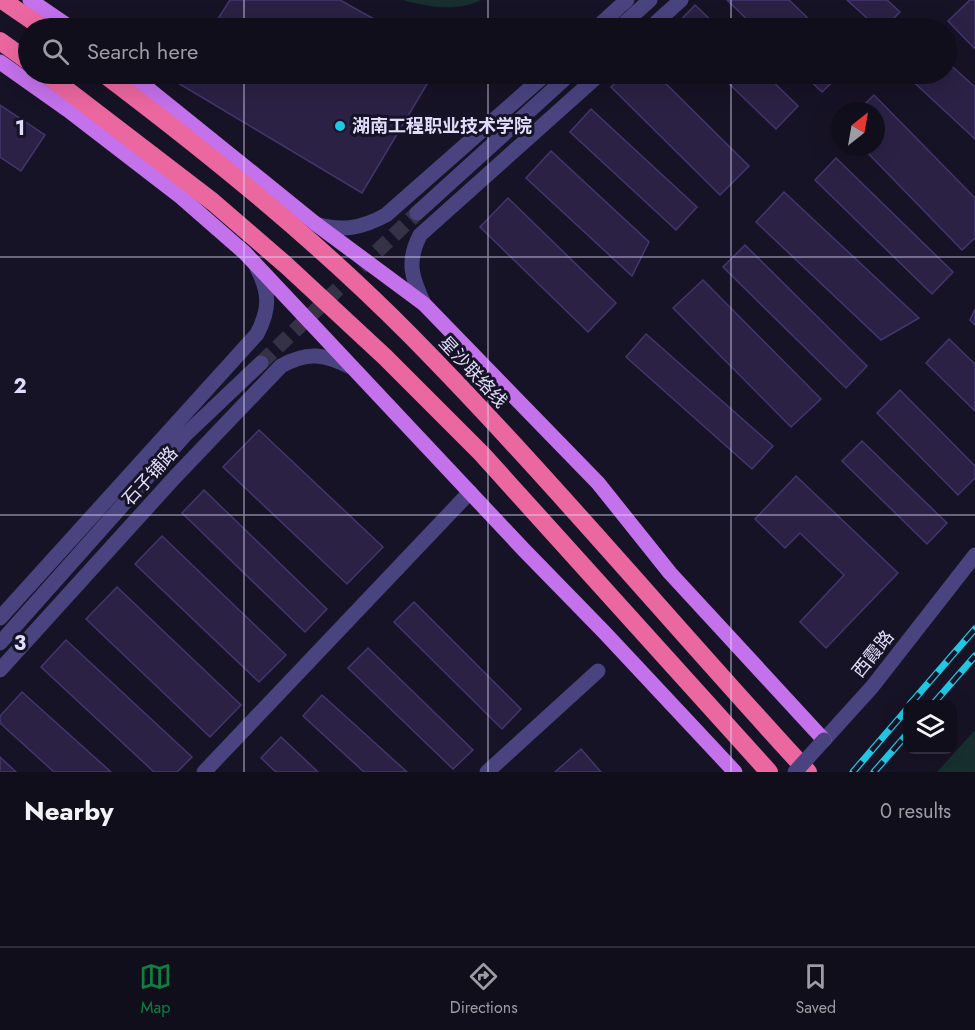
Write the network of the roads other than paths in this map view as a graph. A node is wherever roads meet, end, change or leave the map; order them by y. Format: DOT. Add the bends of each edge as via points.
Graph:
graph roads {
  1 [pos="2,0"];
  2 [pos="30,0"];
  3 [pos="627,0"];
  4 [pos="650,0"];
  5 [pos="681,0"];
  6 [pos="28,18"];
  7 [pos="56,18"];
  8 [pos="607,18"];
  9 [pos="630,18"];
  10 [pos="661,18"];
  11 [pos="0,40"];
  12 [pos="18,54"];
  13 [pos="0,62"];
  14 [pos="18,75"];
  15 [pos="31,84"];
  16 [pos="59,84"];
  17 [pos="117,84"];
  18 [pos="142,84"];
  19 [pos="535,84"];
  20 [pos="559,84"];
  21 [pos="589,84"];
  22 [pos="417,213"];
  23 [pos="315,224"];
  24 [pos="254,262"];
  25 [pos="424,304"];
  26 [pos="261,363"];
  27 [pos="351,367"];
  28 [pos="470,492"];
  29 [pos="975,555"];
  30 [pos="0,618"];
  31 [pos="0,643"];
  32 [pos="0,670"];
  33 [pos="598,671"];
  34 [pos="824,740"];
  35 [pos="204,772"];
  36 [pos="487,772"];
  37 [pos="735,772"];
  38 [pos="769,772"];
  39 [pos="795,772"];
  40 [pos="808,772"];
  1 -- 6 [label="highway"];
  2 -- 7 [label="main road"];
  3 -- 8 [label="street"];
  4 -- 9 [label="street"];
  5 -- 10 [label="street"];
  11 -- 12 [label="highway"];
  13 -- 14 [label="main road"];
  15 -- 24 [label="main road" via="181,197"];
  16 -- 38 [label="highway" via="213,202 385,357 482,454"];
  17 -- 40 [label="highway, 星沙联络线" via="188,137 317,245 411,336"];
  18 -- 23 [label="main road"];
  19 -- 23 [label="street" via="386,215 345,229"];
  20 -- 22 [label="street"];
  21 -- 25 [label="street" via="420,236 411,260"];
  23 -- 25 [label="main road"];
  24 -- 27 [label="main road"];
  24 -- 30 [label="street, 石子铺路" via="268,305 257,334"];
  25 -- 34 [label="main road" via="597,483 670,573"];
  26 -- 31 [label="street, 石子铺路" via="185,435"];
  27 -- 28 [label="main road"];
  27 -- 32 [label="street, 石子铺路" via="309,355 281,366"];
  28 -- 35 [label="street"];
  28 -- 37 [label="main road"];
  29 -- 34 [label="street, 西霞路" via="872,687"];
  33 -- 36 [label="street"];
  34 -- 39 [label="street, 西霞路, bridge"];
}
